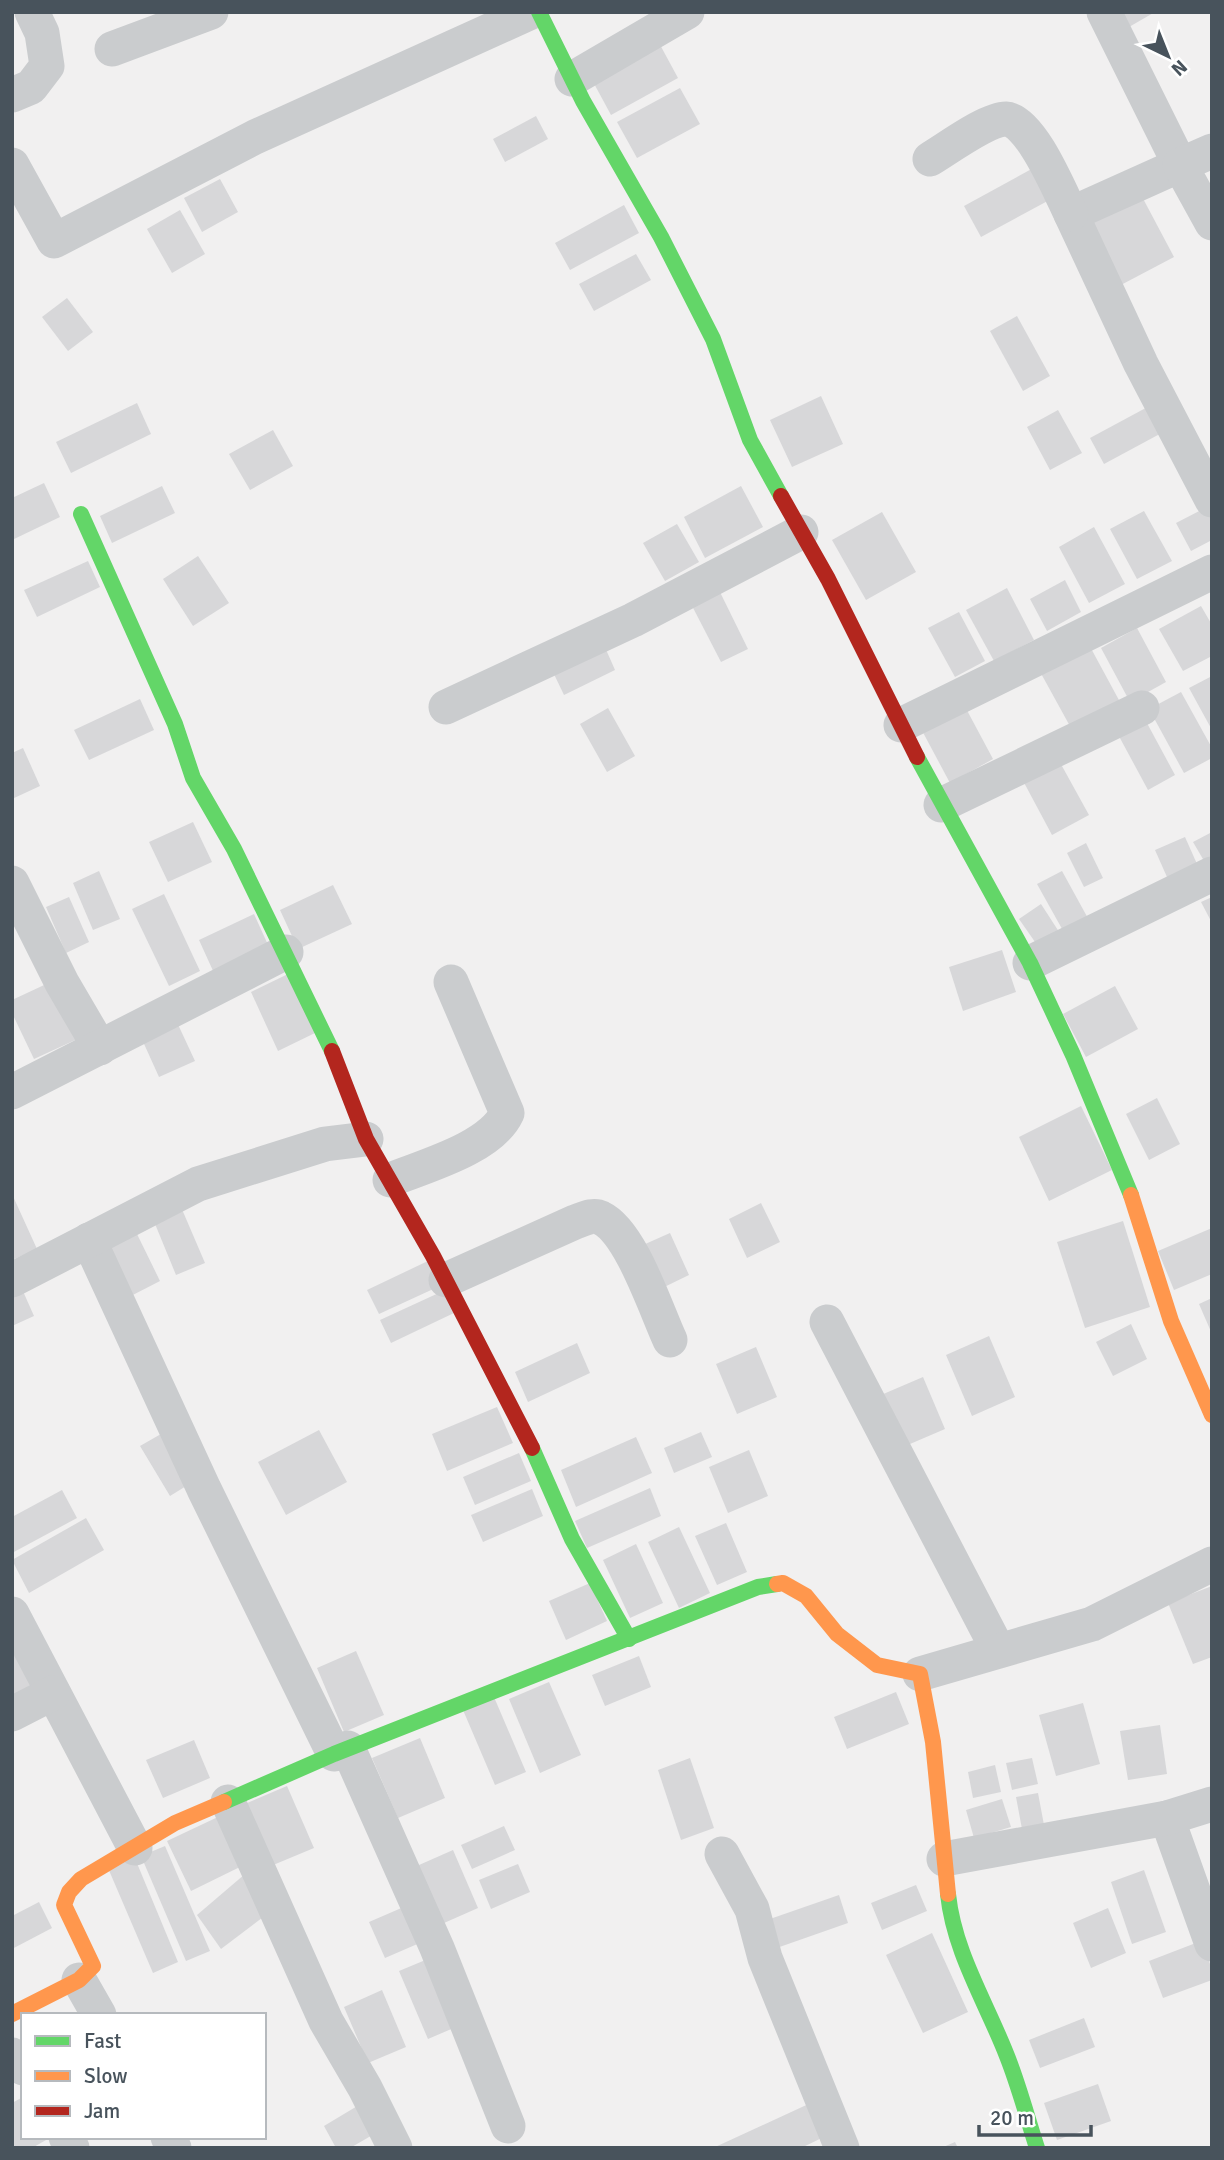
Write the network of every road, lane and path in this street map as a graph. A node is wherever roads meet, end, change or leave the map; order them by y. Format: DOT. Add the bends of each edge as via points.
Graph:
graph roads {
  1 [pos="32,12"];
  2 [pos="211,12"];
  3 [pos="531,12"];
  4 [pos="538,12"];
  5 [pos="687,12"];
  6 [pos="1104,12"];
  7 [pos="112,49"];
  8 [pos="572,79"];
  9 [pos="12,94"];
  10 [pos="1212,151"];
  11 [pos="930,159"];
  12 [pos="12,165"];
  13 [pos="1180,165"];
  14 [pos="1071,214"];
  15 [pos="1212,223"];
  16 [pos="1212,500"];
  17 [pos="81,514"];
  18 [pos="801,532"];
  19 [pos="1212,572"];
  20 [pos="446,707"];
  21 [pos="1142,708"];
  22 [pos="901,725"];
  23 [pos="941,805"];
  24 [pos="1212,874"];
  25 [pos="12,883"];
  26 [pos="286,952"];
  27 [pos="1030,963"];
  28 [pos="451,982"];
  29 [pos="100,1048"];
  30 [pos="12,1092"];
  31 [pos="366,1139"];
  32 [pos="390,1180"];
  33 [pos="89,1240"];
  34 [pos="12,1280"];
  35 [pos="446,1280"];
  36 [pos="827,1322"];
  37 [pos="670,1340"];
  38 [pos="1212,1415"];
  39 [pos="1212,1564"];
  40 [pos="12,1614"];
  41 [pos="629,1639"];
  42 [pos="998,1650"];
  43 [pos="920,1674"];
  44 [pos="53,1693"];
  45 [pos="12,1714"];
  46 [pos="341,1751"];
  47 [pos="228,1802"];
  48 [pos="1212,1804"];
  49 [pos="1167,1818"];
  50 [pos="135,1847"];
  51 [pos="722,1854"];
  52 [pos="944,1859"];
  53 [pos="1212,1944"];
  54 [pos="79,1980"];
  55 [pos="98,2013"];
  56 [pos="12,2014"];
  57 [pos="508,2126"];
  58 [pos="395,2148"];
  59 [pos="842,2148"];
  60 [pos="1037,2148"];
  1 -- 9 [label="street" via="42,33 47,66 31,87"];
  2 -- 7 [label="street"];
  3 -- 12 [label="street" via="255,137 54,241"];
  4 -- 8 [label="street"];
  5 -- 8 [label="street"];
  6 -- 13 [label="street"];
  8 -- 18 [label="street" via="661,237 713,340 750,440"];
  10 -- 13 [label="street"];
  11 -- 14 [label="street" via="993,122 1007,119 1029,136"];
  13 -- 14 [label="street"];
  13 -- 15 [label="street"];
  14 -- 16 [label="street" via="1141,364"];
  17 -- 26 [label="street" via="176,724 193,778"];
  18 -- 20 [label="street" via="633,620"];
  18 -- 22 [label="street"];
  19 -- 22 [label="street"];
  21 -- 23 [label="street"];
  22 -- 23 [label="street"];
  23 -- 27 [label="street"];
  24 -- 27 [label="street"];
  25 -- 29 [label="street"];
  26 -- 29 [label="street"];
  26 -- 31 [label="street" via="344,1076"];
  27 -- 38 [label="street" via="1135,1205 1171,1321"];
  28 -- 32 [label="street" via="507,1113 501,1126 486,1137"];
  29 -- 30 [label="street"];
  31 -- 32 [label="street"];
  31 -- 33 [label="street" via="325,1144 198,1184"];
  32 -- 35 [label="street"];
  33 -- 34 [label="street"];
  33 -- 46 [label="street" via="204,1489"];
  35 -- 37 [label="street" via="592,1216 616,1231 631,1254"];
  35 -- 41 [label="street" via="526,1436 572,1539"];
  36 -- 42 [label="street"];
  39 -- 42 [label="street" via="1092,1624"];
  40 -- 44 [label="street"];
  41 -- 43 [label="street" via="758,1587 783,1583 806,1596 837,1634 877,1665"];
  41 -- 46 [label="street"];
  42 -- 43 [label="street"];
  43 -- 52 [label="street" via="933,1742"];
  44 -- 45 [label="street"];
  44 -- 50 [label="street"];
  46 -- 47 [label="street"];
  46 -- 57 [label="street" via="437,1948"];
  47 -- 50 [label="street" via="175,1823"];
  47 -- 58 [label="street" via="326,2021"];
  48 -- 49 [label="street"];
  49 -- 52 [label="street"];
  49 -- 53 [label="street"];
  50 -- 54 [label="street" via="81,1879 69,1892 64,1905 68,1920 92,1958 89,1973"];
  51 -- 59 [label="street" via="751,1909 765,1958"];
  52 -- 60 [label="street" via="951,1921 1007,2056"];
  54 -- 55 [label="street"];
  54 -- 56 [label="street"];
}
